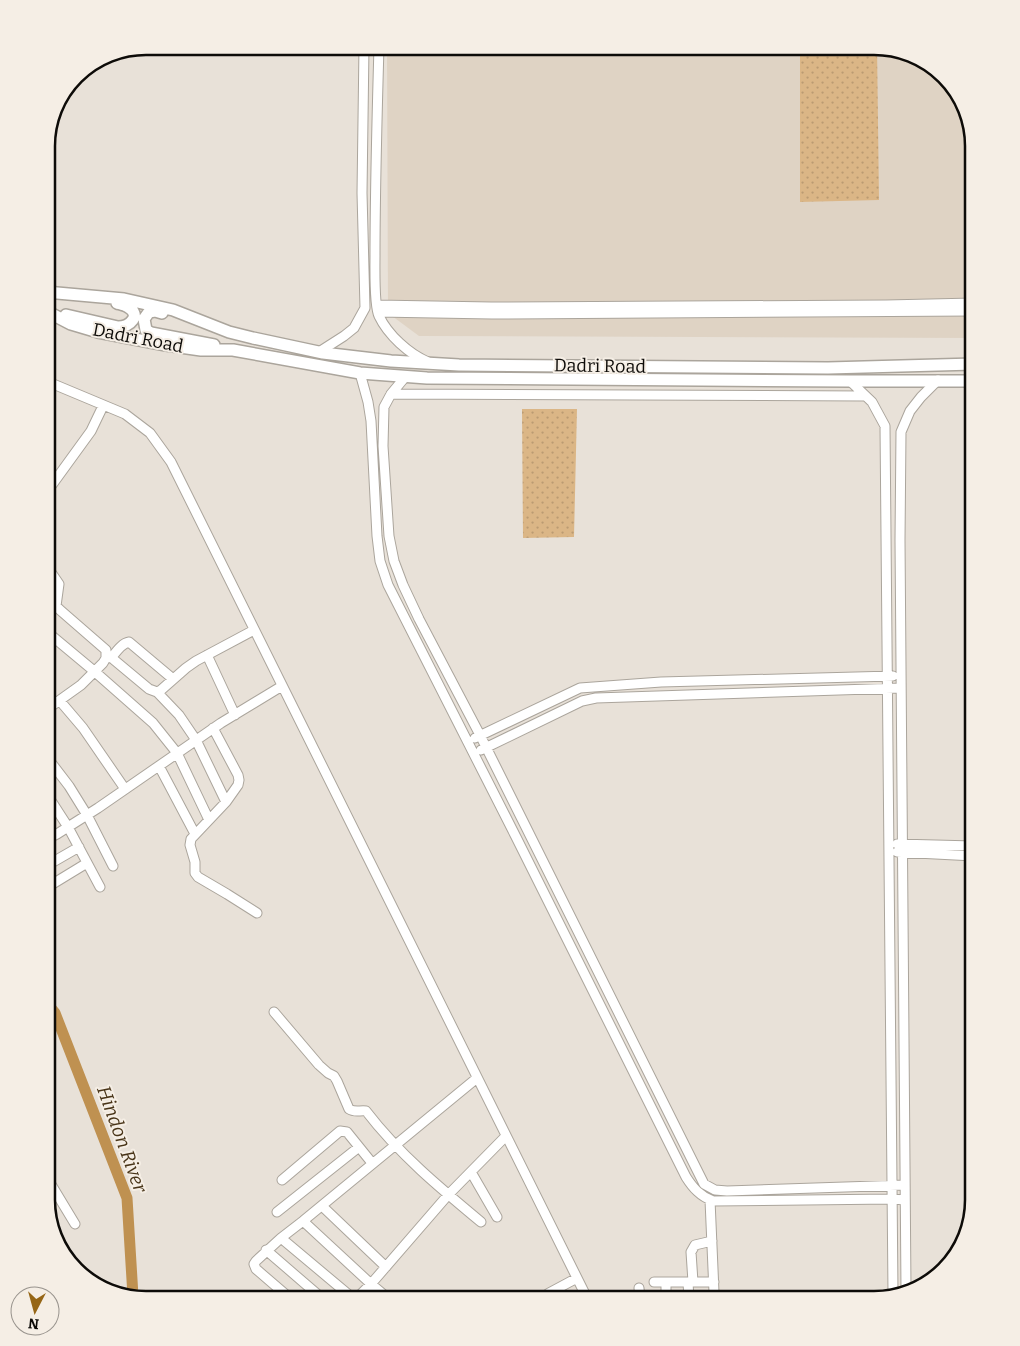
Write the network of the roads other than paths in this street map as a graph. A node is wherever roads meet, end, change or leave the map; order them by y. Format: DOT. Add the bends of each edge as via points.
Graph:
graph roads {
  1 [pos="364,55"];
  2 [pos="379,55"];
  3 [pos="364,266"];
  4 [pos="376,266"];
  5 [pos="55,293"];
  6 [pos="55,294"];
  7 [pos="965,303"];
  8 [pos="378,308"];
  9 [pos="965,311"];
  10 [pos="55,313"];
  11 [pos="55,316"];
  12 [pos="229,332"];
  13 [pos="233,350"];
  14 [pos="319,352"];
  15 [pos="433,364"];
  16 [pos="965,364"];
  17 [pos="360,373"];
  18 [pos="406,376"];
  19 [pos="938,380"];
  20 [pos="850,381"];
  21 [pos="965,381"];
  22 [pos="55,384"];
  23 [pos="391,394"];
  24 [pos="865,396"];
  25 [pos="103,406"];
  26 [pos="55,481"];
  27 [pos="886,540"];
  28 [pos="900,540"];
  29 [pos="55,578"];
  30 [pos="254,630"];
  31 [pos="55,638"];
  32 [pos="206,655"];
  33 [pos="109,656"];
  34 [pos="94,671"];
  35 [pos="888,676"];
  36 [pos="901,676"];
  37 [pos="173,679"];
  38 [pos="282,686"];
  39 [pos="888,688"];
  40 [pos="901,688"];
  41 [pos="157,692"];
  42 [pos="60,700"];
  43 [pos="55,703"];
  44 [pos="235,714"];
  45 [pos="213,728"];
  46 [pos="480,735"];
  47 [pos="196,740"];
  48 [pos="468,741"];
  49 [pos="485,748"];
  50 [pos="177,753"];
  51 [pos="474,753"];
  52 [pos="159,766"];
  53 [pos="55,768"];
  54 [pos="125,789"];
  55 [pos="226,802"];
  56 [pos="55,807"];
  57 [pos="86,815"];
  58 [pos="209,820"];
  59 [pos="68,827"];
  60 [pos="55,834"];
  61 [pos="195,834"];
  62 [pos="965,846"];
  63 [pos="79,847"];
  64 [pos="889,848"];
  65 [pos="902,848"];
  66 [pos="965,855"];
  67 [pos="55,861"];
  68 [pos="87,863"];
  69 [pos="113,866"];
  70 [pos="55,883"];
  71 [pos="100,888"];
  72 [pos="257,913"];
  73 [pos="274,1012"];
  74 [pos="477,1078"];
  75 [pos="506,1136"];
  76 [pos="394,1146"];
  77 [pos="359,1147"];
  78 [pos="372,1164"];
  79 [pos="471,1172"];
  80 [pos="282,1180"];
  81 [pos="905,1184"];
  82 [pos="893,1185"];
  83 [pos="709,1188"];
  84 [pos="55,1191"];
  85 [pos="448,1195"];
  86 [pos="708,1199"];
  87 [pos="892,1199"];
  88 [pos="905,1200"];
  89 [pos="322,1206"];
  90 [pos="277,1212"];
  91 [pos="497,1217"];
  92 [pos="303,1221"];
  93 [pos="481,1222"];
  94 [pos="75,1224"];
  95 [pos="280,1238"];
  96 [pos="712,1241"];
  97 [pos="266,1250"];
  98 [pos="386,1267"];
  99 [pos="577,1278"];
  100 [pos="654,1282"];
  101 [pos="666,1282"];
  102 [pos="690,1282"];
  103 [pos="714,1282"];
  104 [pos="371,1284"];
  105 [pos="906,1285"];
  106 [pos="639,1288"];
  107 [pos="894,1288"];
  108 [pos="282,1291"];
  109 [pos="314,1291"];
  110 [pos="344,1291"];
  111 [pos="364,1291"];
  112 [pos="379,1291"];
  113 [pos="554,1291"];
  114 [pos="584,1291"];
  115 [pos="639,1291"];
  116 [pos="666,1291"];
  117 [pos="690,1291"];
  118 [pos="714,1291"];
  1 -- 3 [label="street"];
  2 -- 4 [label="street"];
  3 -- 4 [label="street"];
  3 -- 14 [label="street" via="365,308 360,319 354,328"];
  4 -- 8 [label="street"];
  5 -- 12 [label="main road, Dadri Road" via="124,299 173,310"];
  6 -- 10 [label="main road, Dadri Road" via="128,306 134,317 131,323 118,327"];
  7 -- 8 [label="street"];
  8 -- 9 [label="street" via="501,314"];
  8 -- 15 [label="street" via="379,316 402,345"];
  11 -- 13 [label="main road, Dadri Road" via="98,332 201,350"];
  12 -- 13 [label="main road, Dadri Road" via="154,311 149,312 144,320 146,330 151,332"];
  12 -- 14 [label="main road, Dadri Road"];
  13 -- 17 [label="main road, Dadri Road"];
  14 -- 15 [label="main road, Dadri Road"];
  15 -- 16 [label="main road, Dadri Road" via="828,368"];
  17 -- 18 [label="main road, Dadri Road"];
  17 -- 48 [label="street" via="371,421 380,561 388,585"];
  18 -- 20 [label="main road, Dadri Road"];
  18 -- 23 [label="street"];
  19 -- 20 [label="main road, Dadri Road"];
  19 -- 21 [label="main road, Dadri Road"];
  19 -- 28 [label="street" via="910,411 901,432"];
  20 -- 24 [label="street"];
  22 -- 25 [label="street"];
  23 -- 24 [label="street"];
  23 -- 46 [label="street" via="384,407 383,446 389,536 394,561 419,619"];
  24 -- 27 [label="street" via="885,426"];
  25 -- 26 [label="street" via="91,431"];
  25 -- 30 [label="street" via="125,414 150,433 171,462"];
  27 -- 28 [label="street"];
  27 -- 35 [label="street"];
  28 -- 36 [label="street"];
  29 -- 33 [label="street" via="60,589 56,606"];
  30 -- 32 [label="street"];
  30 -- 38 [label="street"];
  31 -- 34 [label="street"];
  32 -- 37 [label="street"];
  32 -- 44 [label="street"];
  33 -- 34 [label="street"];
  33 -- 37 [label="street" via="129,642"];
  33 -- 41 [label="street" via="149,690"];
  34 -- 42 [label="street"];
  34 -- 50 [label="street" via="153,724"];
  35 -- 36 [label="street"];
  35 -- 39 [label="street"];
  35 -- 46 [label="street" via="661,682 580,688"];
  36 -- 40 [label="street"];
  37 -- 41 [label="street"];
  38 -- 44 [label="street"];
  38 -- 74 [label="street"];
  39 -- 40 [label="street"];
  39 -- 49 [label="street" via="596,698 582,701"];
  39 -- 64 [label="street"];
  40 -- 65 [label="street"];
  41 -- 47 [label="street" via="176,711"];
  42 -- 43 [label="street"];
  42 -- 54 [label="street"];
  44 -- 45 [label="street"];
  45 -- 47 [label="street"];
  45 -- 55 [label="street" via="238,774 238,785"];
  46 -- 48 [label="street"];
  46 -- 49 [label="street"];
  47 -- 50 [label="street"];
  47 -- 55 [label="street"];
  48 -- 51 [label="street"];
  49 -- 51 [label="street"];
  49 -- 83 [label="street" via="701,1179"];
  50 -- 52 [label="street"];
  50 -- 58 [label="street"];
  51 -- 86 [label="street" via="686,1177 693,1188"];
  52 -- 54 [label="street"];
  52 -- 61 [label="street"];
  53 -- 57 [label="street"];
  54 -- 57 [label="street"];
  55 -- 58 [label="street"];
  56 -- 59 [label="street"];
  57 -- 59 [label="street"];
  57 -- 69 [label="street"];
  58 -- 61 [label="street"];
  59 -- 60 [label="street"];
  59 -- 63 [label="street"];
  61 -- 72 [label="street" via="190,845 198,877"];
  62 -- 65 [label="street"];
  63 -- 67 [label="street"];
  63 -- 68 [label="street"];
  64 -- 65 [label="street"];
  64 -- 82 [label="street"];
  65 -- 66 [label="street"];
  65 -- 81 [label="street"];
  68 -- 70 [label="street"];
  68 -- 71 [label="street"];
  73 -- 76 [label="street" via="325,1071 334,1076 349,1109 366,1112"];
  74 -- 75 [label="street"];
  74 -- 76 [label="street"];
  75 -- 79 [label="street"];
  75 -- 99 [label="street"];
  76 -- 78 [label="street"];
  76 -- 85 [label="street"];
  77 -- 78 [label="street"];
  77 -- 80 [label="street" via="347,1132 340,1131"];
  77 -- 90 [label="street"];
  78 -- 89 [label="street"];
  79 -- 85 [label="street"];
  79 -- 91 [label="street"];
  81 -- 82 [label="street"];
  81 -- 88 [label="street"];
  82 -- 83 [label="street" via="727,1191"];
  82 -- 87 [label="street"];
  83 -- 86 [label="street"];
  84 -- 94 [label="street"];
  85 -- 93 [label="street"];
  85 -- 98 [label="street"];
  86 -- 87 [label="street"];
  86 -- 96 [label="street"];
  87 -- 88 [label="street"];
  87 -- 107 [label="street"];
  88 -- 105 [label="street"];
  89 -- 92 [label="street"];
  89 -- 98 [label="street"];
  92 -- 95 [label="street"];
  92 -- 104 [label="street"];
  95 -- 97 [label="street"];
  95 -- 110 [label="street"];
  96 -- 102 [label="street" via="695,1246 691,1252"];
  96 -- 103 [label="street"];
  97 -- 108 [label="street" via="254,1264"];
  97 -- 109 [label="street"];
  98 -- 104 [label="street"];
  99 -- 113 [label="street"];
  99 -- 114 [label="street"];
  100 -- 101 [label="street"];
  101 -- 102 [label="street"];
  101 -- 116 [label="street"];
  102 -- 103 [label="street"];
  102 -- 117 [label="street"];
  103 -- 118 [label="street"];
  104 -- 111 [label="street"];
  104 -- 112 [label="street"];
  106 -- 115 [label="street"];
}
